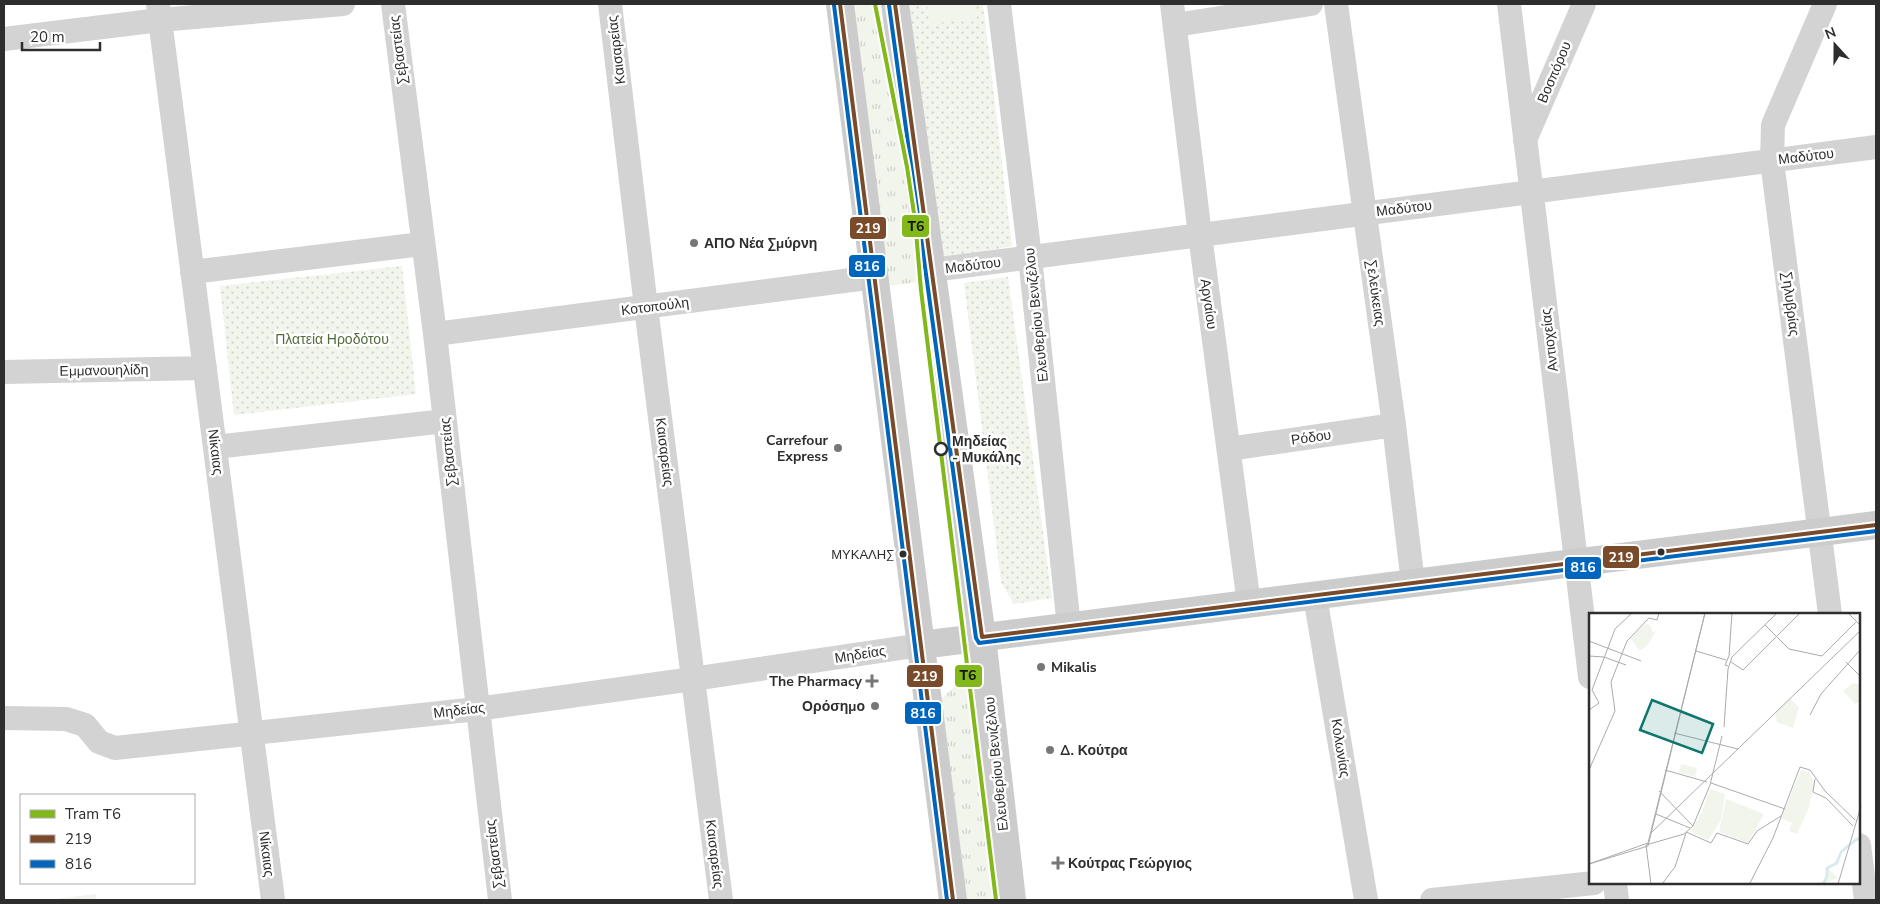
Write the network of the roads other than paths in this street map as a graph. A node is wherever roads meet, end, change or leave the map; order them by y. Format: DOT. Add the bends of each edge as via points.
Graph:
graph roads {
  1 [pos="343,4"];
  2 [pos="393,4"];
  3 [pos="610,4"];
  4 [pos="840,4"];
  5 [pos="895,4"];
  6 [pos="999,4"];
  7 [pos="1311,4"];
  8 [pos="1336,4"];
  9 [pos="1509,4"];
  10 [pos="1584,4"];
  11 [pos="1825,4"];
  12 [pos="159,12"];
  13 [pos="1174,14"];
  14 [pos="4,39"];
  15 [pos="1525,140"];
  16 [pos="1876,147"];
  17 [pos="1772,160"];
  18 [pos="1532,192"];
  19 [pos="1364,214"];
  20 [pos="1200,235"];
  21 [pos="422,244"];
  22 [pos="1030,257"];
  23 [pos="932,270"];
  24 [pos="192,272"];
  25 [pos="875,277"];
  26 [pos="646,307"];
  27 [pos="435,334"];
  28 [pos="205,368"];
  29 [pos="4,372"];
  30 [pos="444,422"];
  31 [pos="1394,426"];
  32 [pos="215,446"];
  33 [pos="1229,449"];
  34 [pos="1876,525"];
  35 [pos="1820,532"];
  36 [pos="1576,563"];
  37 [pos="1413,583"];
  38 [pos="1315,596"];
  39 [pos="1249,604"];
  40 [pos="1830,613"];
  41 [pos="1069,626"];
  42 [pos="982,637"];
  43 [pos="921,645"];
  44 [pos="1589,669"];
  45 [pos="693,679"];
  46 [pos="477,708"];
  47 [pos="4,718"];
  48 [pos="252,734"];
  49 [pos="1863,852"];
  50 [pos="1589,884"];
  51 [pos="1615,884"];
  52 [pos="273,900"];
  53 [pos="500,900"];
  54 [pos="722,900"];
  55 [pos="953,900"];
  56 [pos="1012,900"];
  57 [pos="1366,900"];
  58 [pos="1432,900"];
  59 [pos="1617,900"];
  60 [pos="1866,900"];
  1 -- 12 [label="street"];
  2 -- 21 [label="street, Σεβαστείας"];
  3 -- 26 [label="street, Καισαρείας"];
  4 -- 25 [label="main road"];
  5 -- 23 [label="main road, Ελευθερίου Βενιζέλου"];
  6 -- 22 [label="street, Ελευθερίου Βενιζέλου"];
  7 -- 13 [label="street"];
  8 -- 19 [label="street, Σελεύκειας"];
  9 -- 15 [label="street, Αντιοχείας"];
  10 -- 15 [label="street, Βοσπόρου"];
  11 -- 17 [label="street, Σηλυβρίας" via="1773,125"];
  12 -- 14 [label="street"];
  12 -- 24 [label="street, Νίκαιας"];
  13 -- 20 [label="street, Αργαίου"];
  15 -- 18 [label="street, Αντιοχείας"];
  16 -- 17 [label="street, Μαδύτου"];
  17 -- 18 [label="street, Μαδύτου"];
  17 -- 35 [label="street, Σηλυβρίας"];
  18 -- 19 [label="street, Μαδύτου"];
  18 -- 36 [label="street, Αντιοχείας"];
  19 -- 20 [label="street, Μαδύτου"];
  19 -- 31 [label="street, Σελεύκειας"];
  20 -- 22 [label="street, Μαδύτου"];
  20 -- 33 [label="street, Αργαίου"];
  21 -- 24 [label="street"];
  21 -- 27 [label="street, Σεβαστείας"];
  22 -- 23 [label="street, Μαδύτου"];
  22 -- 41 [label="street, Ελευθερίου Βενιζέλου"];
  23 -- 42 [label="main road, Ελευθερίου Βενιζέλου"];
  24 -- 28 [label="street, Νίκαιας"];
  25 -- 26 [label="street, Κοτοπούλη"];
  25 -- 43 [label="main road"];
  26 -- 27 [label="street, Κοτοπούλη"];
  26 -- 45 [label="street, Καισαρείας"];
  27 -- 30 [label="street, Σεβαστείας"];
  28 -- 29 [label="street, Εμμανουηλίδη"];
  28 -- 32 [label="street, Νίκαιας"];
  30 -- 32 [label="street"];
  30 -- 46 [label="street, Σεβαστείας"];
  31 -- 33 [label="street, Ρόδου"];
  31 -- 37 [label="street, Σελεύκειας"];
  32 -- 48 [label="street, Νίκαιας"];
  33 -- 39 [label="street, Αργαίου"];
  34 -- 35 [label="main road"];
  35 -- 36 [label="main road"];
  35 -- 40 [label="street, Σηλυβρίας"];
  36 -- 37 [label="main road"];
  36 -- 44 [label="street, Αντιοχείας"];
  37 -- 38 [label="main road"];
  38 -- 39 [label="main road"];
  38 -- 57 [label="street, Κολωνίας"];
  39 -- 41 [label="main road"];
  41 -- 42 [label="main road"];
  42 -- 43 [label="main road"];
  42 -- 56 [label="main road, Ελευθερίου Βενιζέλου"];
  43 -- 45 [label="street, Μηδείας"];
  43 -- 55 [label="main road"];
  45 -- 46 [label="street, Μηδείας"];
  45 -- 54 [label="street, Καισαρείας"];
  46 -- 48 [label="street, Μηδείας"];
  46 -- 53 [label="street, Σεβαστείας"];
  47 -- 48 [label="street, Μηδείας" via="66,719 85,725 98,742 115,748"];
  48 -- 52 [label="street, Νίκαιας"];
  49 -- 60 [label="street"];
  50 -- 58 [label="street"];
  51 -- 59 [label="street"];
}
